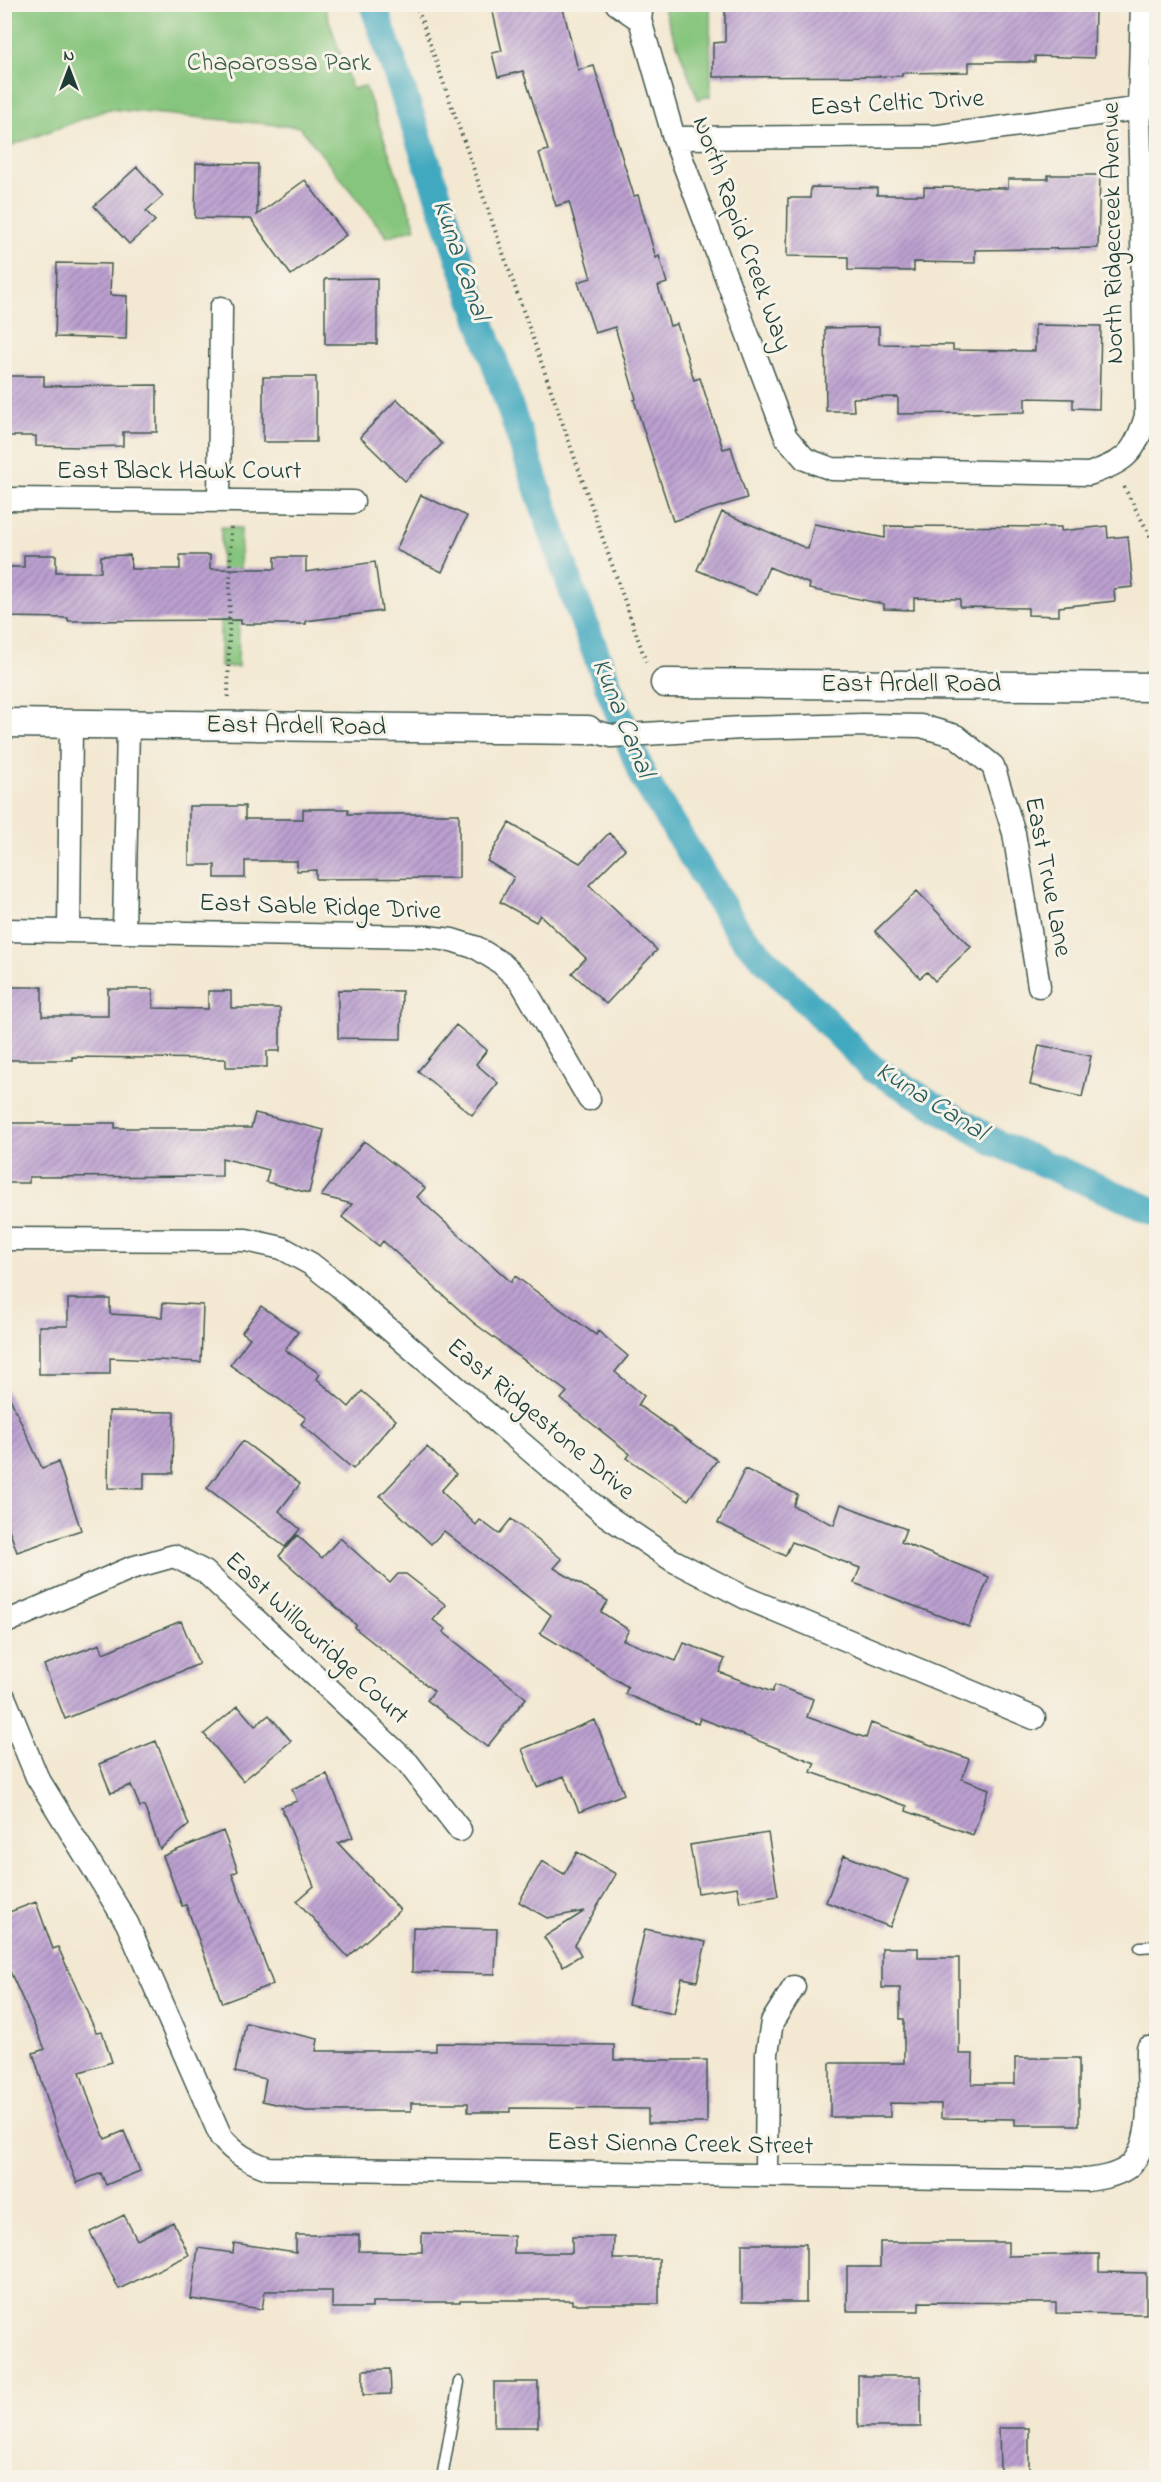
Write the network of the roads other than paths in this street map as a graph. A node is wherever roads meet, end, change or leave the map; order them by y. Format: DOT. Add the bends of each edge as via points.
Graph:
graph roads {
  1 [pos="617,4"];
  2 [pos="1142,4"];
  3 [pos="641,12"];
  4 [pos="1148,107"];
  5 [pos="674,138"];
  6 [pos="221,308"];
  7 [pos="805,459"];
  8 [pos="4,499"];
  9 [pos="219,500"];
  10 [pos="353,502"];
  11 [pos="665,683"];
  12 [pos="1156,687"];
  13 [pos="4,723"];
  14 [pos="71,724"];
  15 [pos="128,725"];
  16 [pos="600,733"];
  17 [pos="4,930"];
  18 [pos="69,931"];
  19 [pos="124,931"];
  20 [pos="1039,986"];
  21 [pos="589,1099"];
  22 [pos="4,1239"];
  23 [pos="4,1623"];
  24 [pos="4,1697"];
  25 [pos="1034,1718"];
  26 [pos="460,1830"];
  27 [pos="1156,1946"];
  28 [pos="1140,1947"];
  29 [pos="794,1987"];
  30 [pos="1148,2048"];
  31 [pos="766,2175"];
  32 [pos="459,2382"];
  33 [pos="442,2478"];
  1 -- 3 [label="street, North Rapid Creek Way"];
  2 -- 4 [label="street, North Ridgecreek Avenue"];
  3 -- 5 [label="street, North Rapid Creek Way"];
  4 -- 5 [label="street, East Celtic Drive" via="939,135"];
  4 -- 7 [label="street, North Ridgecreek Avenue" via="1146,416 1139,440 1127,456 1089,474 832,469"];
  5 -- 7 [label="street, North Rapid Creek Way" via="786,437"];
  6 -- 9 [label="street"];
  8 -- 9 [label="street, East Black Hawk Court"];
  9 -- 10 [label="street, East Black Hawk Court"];
  11 -- 12 [label="street, East Ardell Road"];
  13 -- 14 [label="street, East Ardell Road"];
  14 -- 15 [label="street, East Ardell Road"];
  14 -- 18 [label="street"];
  15 -- 16 [label="street, East Ardell Road"];
  15 -- 19 [label="street"];
  16 -- 20 [label="street, East True Lane" via="645,735 864,725 921,726 956,735 993,766 1014,833"];
  17 -- 18 [label="street, East Sable Ridge Drive"];
  18 -- 19 [label="street, East Sable Ridge Drive"];
  19 -- 21 [label="street, East Sable Ridge Drive" via="427,937 477,948 521,982"];
  22 -- 25 [label="street, East Ridgestone Drive" via="246,1240 282,1248 339,1286 604,1514 672,1560 746,1598"];
  23 -- 26 [label="street, East Willowridge Court" via="131,1568 174,1556 205,1572 408,1763"];
  24 -- 31 [label="street, East Sienna Creek Street" via="37,1777 127,1923 221,2137 249,2162 268,2168"];
  27 -- 28 [label="lane"];
  29 -- 31 [label="street" via="772,2022 767,2053"];
  30 -- 31 [label="street, East Sienna Creek Street" via="1147,2129 1141,2151 1128,2167 1110,2177 1087,2180"];
  32 -- 33 [label="lane"];
}
